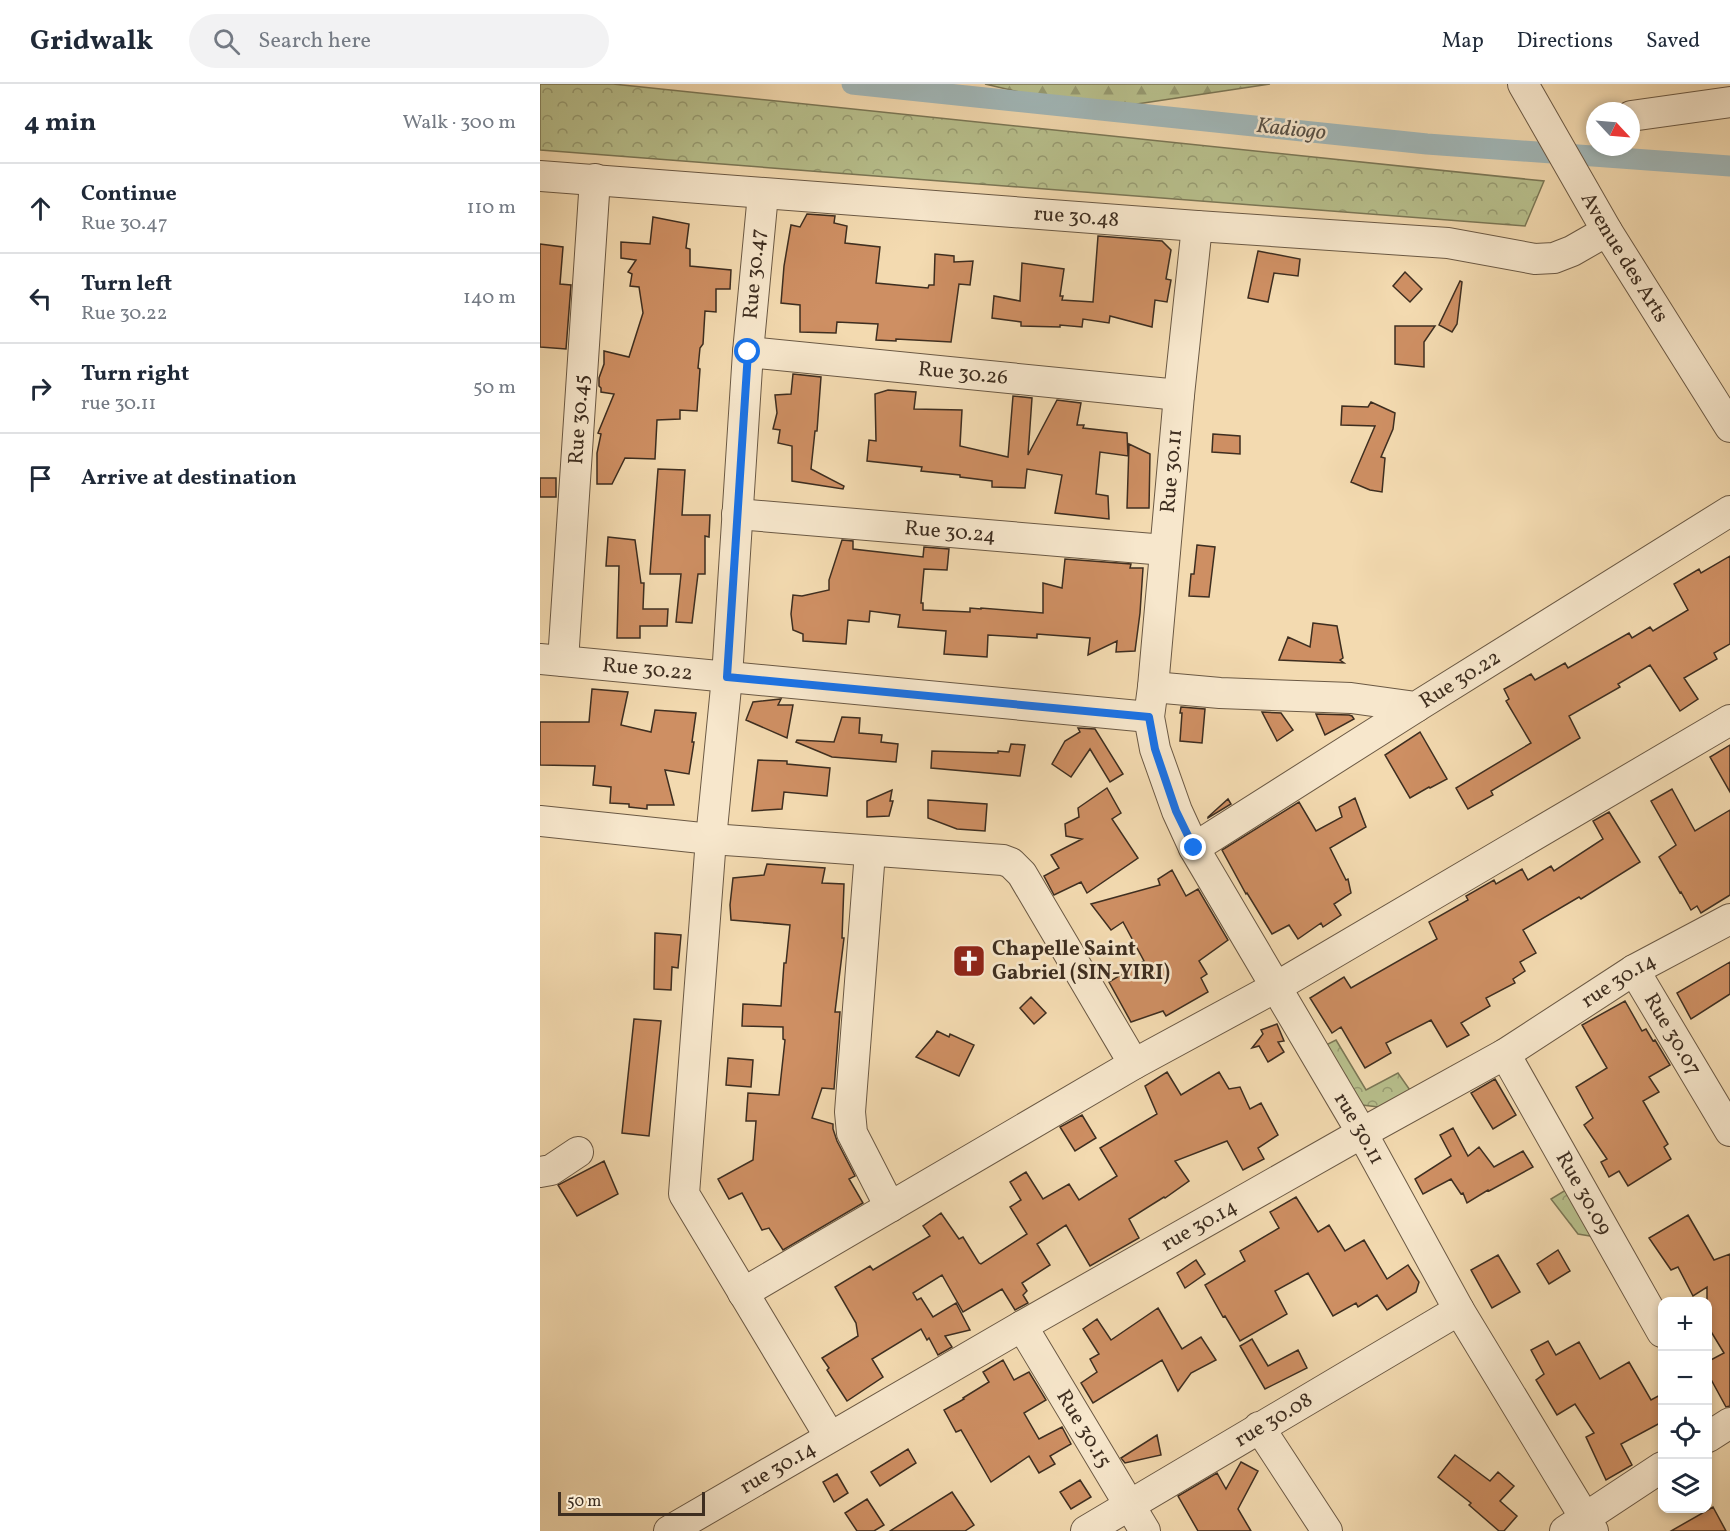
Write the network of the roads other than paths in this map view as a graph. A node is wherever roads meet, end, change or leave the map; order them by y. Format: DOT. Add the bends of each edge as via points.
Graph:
graph roads {
  1 [pos="1523,84"];
  2 [pos="1730,102"];
  3 [pos="1640,115"];
  4 [pos="540,176"];
  5 [pos="596,179"];
  6 [pos="763,194"];
  7 [pos="1197,226"];
  8 [pos="1607,231"];
  9 [pos="748,352"];
  10 [pos="1179,395"];
  11 [pos="1730,427"];
  12 [pos="1730,511"];
  13 [pos="737,514"];
  14 [pos="1165,550"];
  15 [pos="552,660"];
  16 [pos="727,677"];
  17 [pos="1154,687"];
  18 [pos="1416,707"];
  19 [pos="1149,717"];
  20 [pos="1730,720"];
  21 [pos="540,821"];
  22 [pos="711,839"];
  23 [pos="1194,848"];
  24 [pos="870,852"];
  25 [pos="1730,919"];
  26 [pos="1634,970"];
  27 [pos="1276,987"];
  28 [pos="1505,1054"];
  29 [pos="1134,1064"];
  30 [pos="1730,1131"];
  31 [pos="1362,1133"];
  32 [pos="578,1152"];
  33 [pos="540,1172"];
  34 [pos="890,1207"];
  35 [pos="743,1293"];
  36 [pos="1460,1310"];
  37 [pos="1658,1325"];
  38 [pos="1022,1326"];
  39 [pos="1259,1427"];
  40 [pos="830,1437"];
  41 [pos="1658,1470"];
  42 [pos="1129,1505"];
  43 [pos="1581,1527"];
  44 [pos="669,1531"];
  45 [pos="1086,1531"];
  46 [pos="1145,1531"];
  47 [pos="1327,1531"];
  1 -- 8 [label="street, Avenue des Arts"];
  2 -- 3 [label="street"];
  4 -- 5 [label="street, rue 30.48"];
  5 -- 6 [label="street, rue 30.48"];
  5 -- 15 [label="street, Rue 30.45"];
  6 -- 7 [label="street, rue 30.48"];
  6 -- 9 [label="street, Rue 30.47"];
  7 -- 8 [label="street, rue 30.48" via="1448,243 1535,259 1554,258"];
  7 -- 10 [label="street, Rue 30.11"];
  8 -- 11 [label="street, Avenue des Arts"];
  9 -- 10 [label="street, Rue 30.26"];
  9 -- 13 [label="street, Rue 30.47"];
  10 -- 14 [label="street, Rue 30.11"];
  12 -- 18 [label="street, Rue 30.22"];
  13 -- 14 [label="street, Rue 30.24"];
  13 -- 16 [label="street, Rue 30.47"];
  14 -- 17 [label="street, Rue 30.11"];
  15 -- 16 [label="street, Rue 30.22"];
  16 -- 19 [label="street, Rue 30.22"];
  16 -- 22 [label="street, Rue 30.47"];
  17 -- 18 [label="street, Rue 30.22" via="1351,698"];
  17 -- 19 [label="street, Rue 30.11"];
  18 -- 23 [label="street"];
  19 -- 23 [label="street, rue 30.11" via="1155,749 1176,811"];
  20 -- 27 [label="street"];
  21 -- 22 [label="street"];
  22 -- 24 [label="street"];
  22 -- 35 [label="street, Rue 30.47" via="684,1194"];
  23 -- 27 [label="street, rue 30.11"];
  24 -- 29 [label="street" via="1003,860 1017,868"];
  24 -- 34 [label="street" via="850,1113 852,1133"];
  25 -- 26 [label="street, rue 30.14"];
  26 -- 28 [label="street, rue 30.14"];
  26 -- 30 [label="street, Rue 30.07"];
  27 -- 29 [label="street"];
  27 -- 31 [label="street, rue 30.11"];
  28 -- 31 [label="street, rue 30.14"];
  28 -- 37 [label="street, Rue 30.09"];
  29 -- 34 [label="street"];
  31 -- 36 [label="street, rue 30.11"];
  31 -- 38 [label="street, rue 30.14"];
  32 -- 33 [label="street" via="551,1170"];
  34 -- 35 [label="street"];
  35 -- 40 [label="street, Rue 30.47"];
  36 -- 39 [label="street, rue 30.08"];
  36 -- 43 [label="street, rue 30.11"];
  38 -- 40 [label="street, rue 30.14"];
  38 -- 42 [label="street, Rue 30.15"];
  39 -- 42 [label="street, rue 30.08"];
  39 -- 47 [label="street"];
  40 -- 44 [label="street, rue 30.14"];
  41 -- 43 [label="street"];
  42 -- 45 [label="street, rue 30.08"];
  42 -- 46 [label="street, Rue 30.15"];
}
